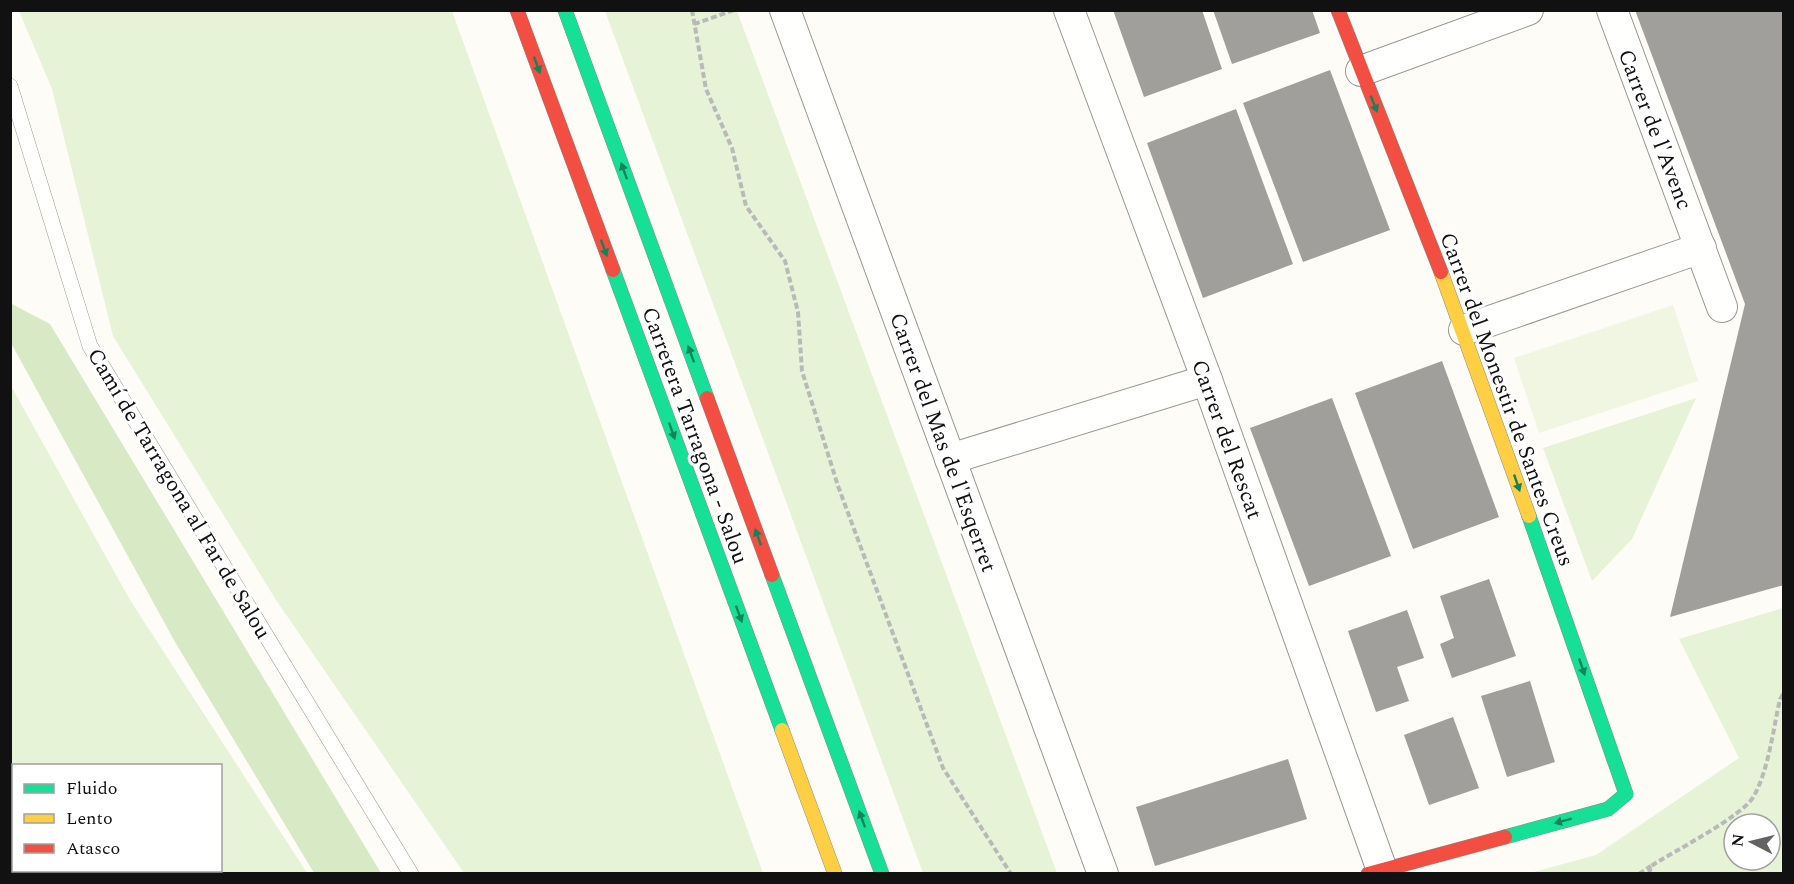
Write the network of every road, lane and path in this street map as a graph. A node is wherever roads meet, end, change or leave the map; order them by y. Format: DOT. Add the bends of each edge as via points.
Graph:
graph roads {
  1 [pos="517,10"];
  2 [pos="565,10"];
  3 [pos="692,10"];
  4 [pos="734,10"];
  5 [pos="785,10"];
  6 [pos="1069,10"];
  7 [pos="1338,10"];
  8 [pos="1528,10"];
  9 [pos="1612,10"];
  10 [pos="694,24"];
  11 [pos="1361,71"];
  12 [pos="10,86"];
  13 [pos="1701,248"];
  14 [pos="1722,307"];
  15 [pos="1464,330"];
  16 [pos="1207,380"];
  17 [pos="950,459"];
  18 [pos="1784,693"];
  19 [pos="1651,866"];
  20 [pos="1375,872"];
  21 [pos="411,873"];
  22 [pos="835,873"];
  23 [pos="882,873"];
  24 [pos="1011,873"];
  25 [pos="1103,873"];
  26 [pos="1639,873"];
  27 [pos="1649,873"];
  1 -- 22 [label="main road, Carretera Tarragona - Salou, one-way"];
  23 -- 2 [label="main road, Carretera Tarragona - Salou, one-way"];
  3 -- 10 [label="path"];
  4 -- 10 [label="path"];
  5 -- 17 [label="street, Carrer del Mas de l'Esqerret"];
  6 -- 16 [label="street, Carrer del Rescat"];
  7 -- 11 [label="main road, Carrer del Monestir de Santes Creus"];
  8 -- 11 [label="street"];
  9 -- 13 [label="street, Carrer de l'Avenc"];
  10 -- 24 [label="path" via="706,89 732,148 746,206 785,261 798,312 802,371 838,486 944,768"];
  11 -- 15 [label="main road, Carrer del Monestir de Santes Creus, one-way"];
  12 -- 21 [label="lane, Camí de Tarragona al Far de Salou" via="90,346"];
  13 -- 14 [label="street, Carrer de l'Avenc"];
  13 -- 15 [label="street"];
  15 -- 20 [label="main road, Carrer del Monestir de Santes Creus, one-way" via="1626,794 1608,809"];
  16 -- 17 [label="street"];
  16 -- 20 [label="street, Carrer del Rescat"];
  17 -- 25 [label="street, Carrer del Mas de l'Esqerret"];
  18 -- 19 [label="path" via="1753,798 1729,819"];
  19 -- 26 [label="path"];
  19 -- 27 [label="path"];
}
